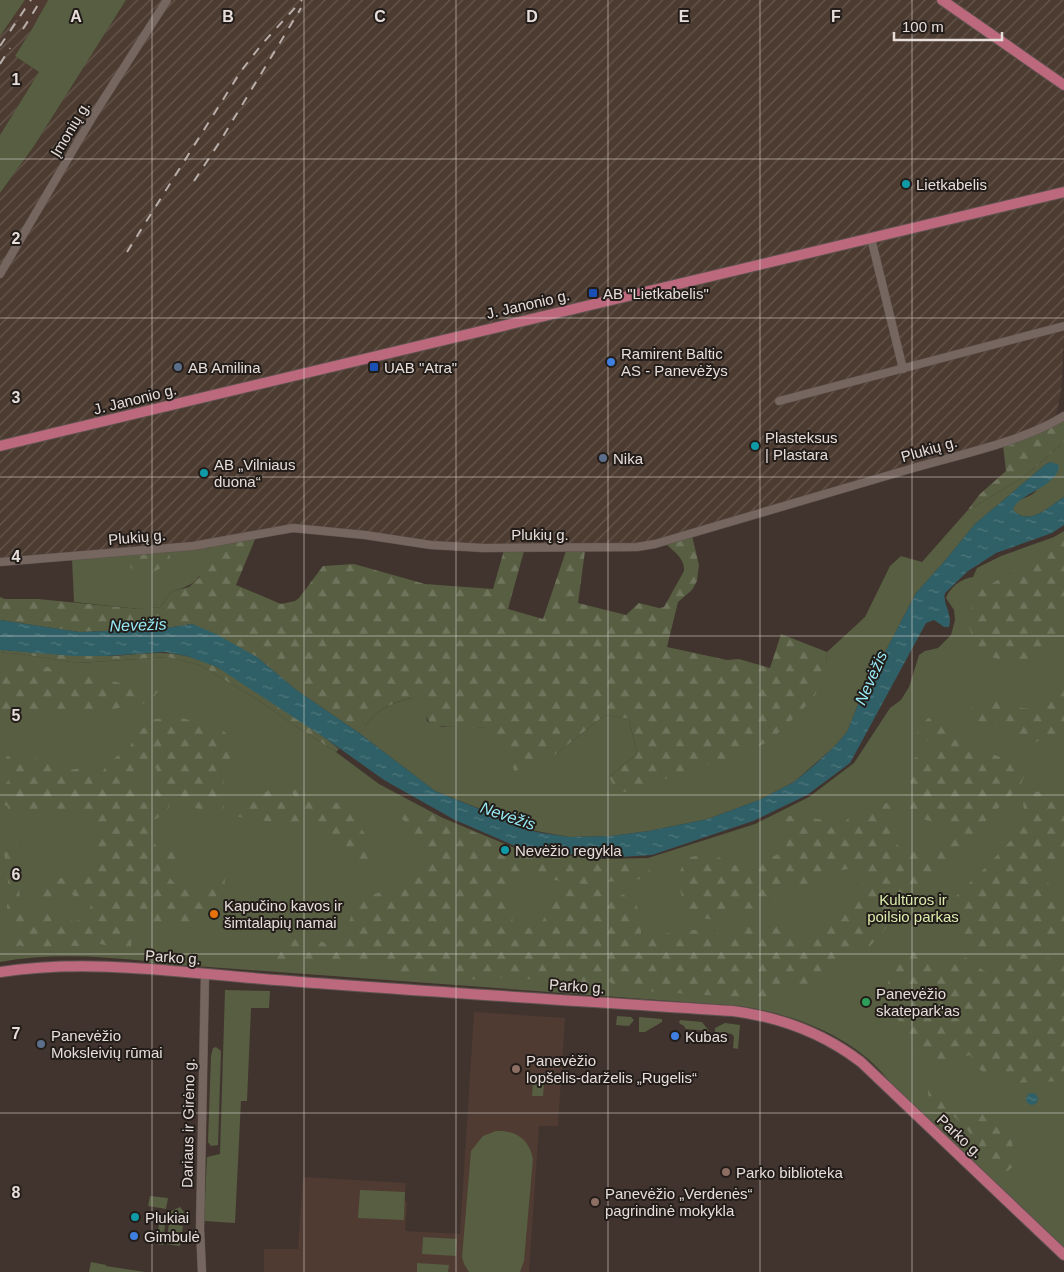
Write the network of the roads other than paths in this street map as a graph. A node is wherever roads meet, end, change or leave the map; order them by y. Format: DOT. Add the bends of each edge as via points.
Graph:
graph roads {
  1 [pos="167,0"];
  2 [pos="942,0"];
  3 [pos="1064,85"];
  4 [pos="1064,192"];
  5 [pos="871,238"];
  6 [pos="0,274"];
  7 [pos="1064,326"];
  8 [pos="902,368"];
  9 [pos="779,401"];
  10 [pos="1064,416"];
  11 [pos="0,446"];
  12 [pos="0,562"];
  13 [pos="0,972"];
  14 [pos="205,974"];
  15 [pos="1064,1254"];
  16 [pos="202,1272"];
  1 -- 6 [label="street, Įmonių g."];
  2 -- 3 [label="main road"];
  4 -- 5 [label="main road, J. Janonio g."];
  5 -- 8 [label="street"];
  5 -- 11 [label="main road, J. Janonio g."];
  7 -- 8 [label="street"];
  8 -- 9 [label="street"];
  10 -- 12 [label="street, Plukių g." via="1052,424 1000,443 637,547 440,546 293,528 193,546"];
  13 -- 14 [label="main road, Parko g." via="62,966"];
  14 -- 15 [label="main road, Parko g." via="733,1011 792,1024 825,1038 861,1062"];
  14 -- 16 [label="street, Dariaus ir Girėno g."];
}
